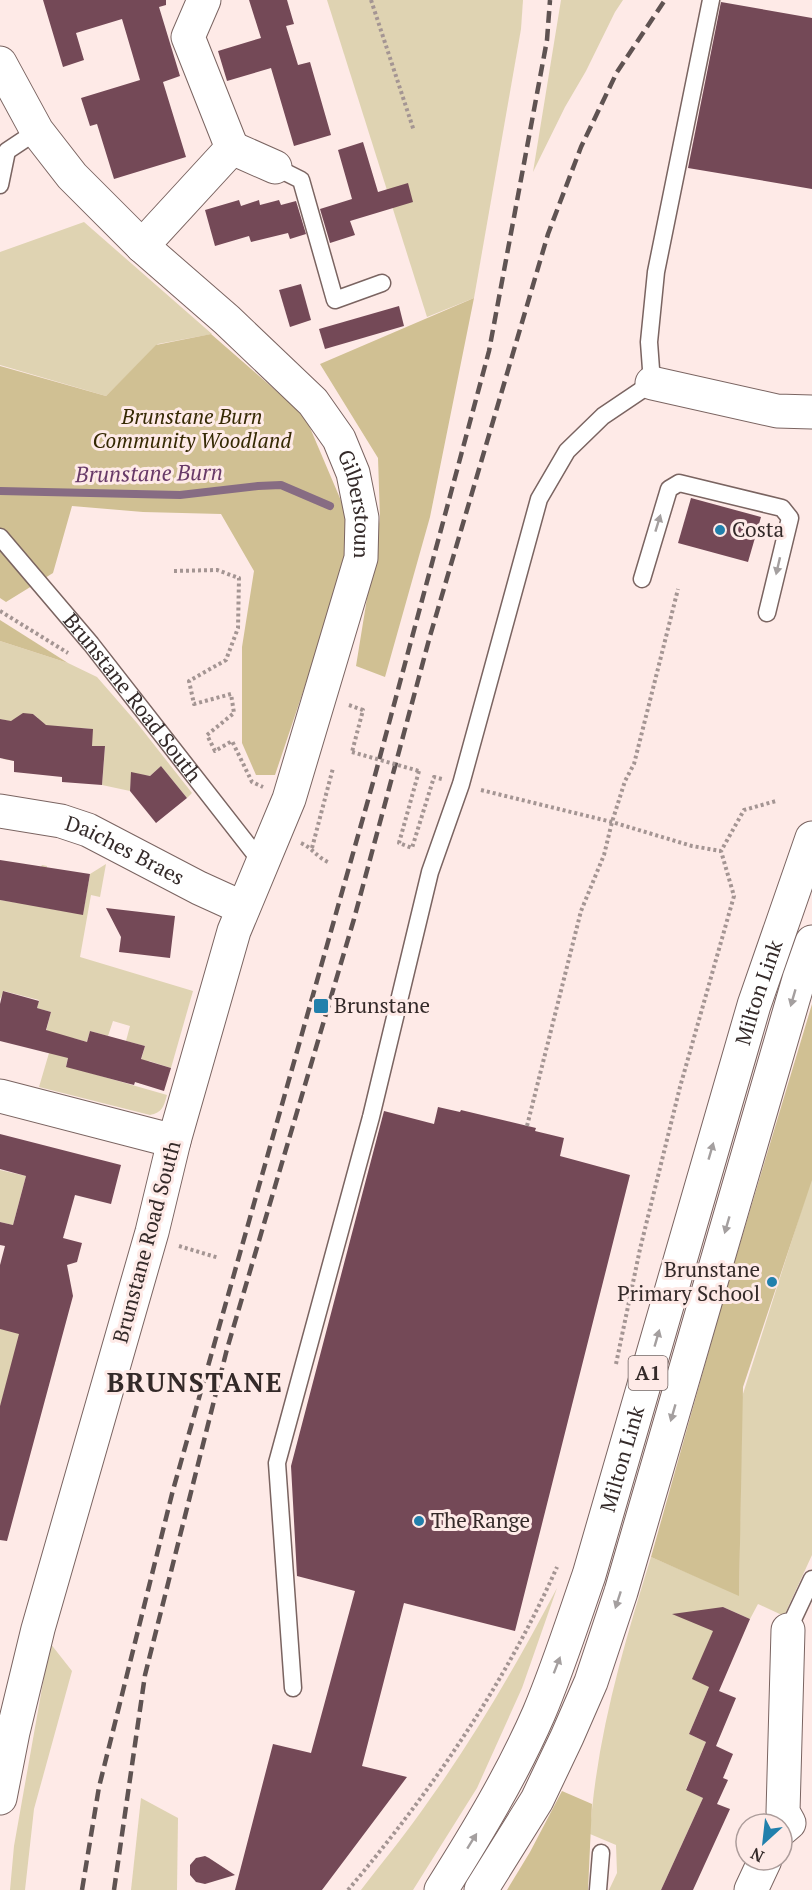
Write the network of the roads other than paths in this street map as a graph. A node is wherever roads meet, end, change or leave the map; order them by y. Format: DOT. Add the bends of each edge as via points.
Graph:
graph roads {
  1 [pos="204,0"];
  2 [pos="711,0"];
  3 [pos="0,63"];
  4 [pos="37,131"];
  5 [pos="232,148"];
  6 [pos="274,167"];
  7 [pos="0,185"];
  8 [pos="142,246"];
  9 [pos="382,283"];
  10 [pos="652,382"];
  11 [pos="777,411"];
  12 [pos="812,412"];
  13 [pos="812,438"];
  14 [pos="0,537"];
  15 [pos="642,579"];
  16 [pos="767,613"];
  17 [pos="0,811"];
  18 [pos="275,833"];
  19 [pos="812,838"];
  20 [pos="262,863"];
  21 [pos="243,908"];
  22 [pos="812,942"];
  23 [pos="0,1096"];
  24 [pos="174,1141"];
  25 [pos="812,1579"];
  26 [pos="788,1630"];
  27 [pos="293,1688"];
  28 [pos="0,1798"];
  29 [pos="783,1812"];
  30 [pos="601,1853"];
  31 [pos="759,1872"];
  32 [pos="441,1890"];
  33 [pos="481,1890"];
  34 [pos="598,1890"];
  35 [pos="751,1890"];
  1 -- 5 [label="street" via="188,37"];
  2 -- 10 [label="lane" via="656,272 649,342"];
  3 -- 4 [label="street, Gilberstoun"];
  4 -- 7 [label="lane" via="7,151"];
  4 -- 8 [label="street, Gilberstoun" via="72,176"];
  5 -- 6 [label="street"];
  5 -- 8 [label="street"];
  6 -- 9 [label="lane" via="301,180 334,300"];
  8 -- 18 [label="street, Gilberstoun" via="313,402 339,438 353,472 362,518 361,558 289,799"];
  10 -- 11 [label="street"];
  10 -- 27 [label="lane" via="603,416 567,451 539,499 461,784 430,872 371,1117 276,1463"];
  11 -- 12 [label="street"];
  11 -- 13 [label="street"];
  14 -- 20 [label="lane, Brunstane Road South" via="91,644"];
  15 -- 16 [label="lane, one-way" via="669,489 679,483 782,508 790,518"];
  17 -- 21 [label="street, Daiches Braes" via="61,821 88,830"];
  18 -- 20 [label="street, Brunstane Road South"];
  32 -- 19 [label="street, Milton Link / A1, one-way" via="477,1834 515,1761 560,1660 589,1575 754,1005"];
  20 -- 21 [label="street, Brunstane Road South"];
  21 -- 24 [label="street, Brunstane Road South"];
  22 -- 33 [label="street, Milton Link / A1, one-way" via="591,1682 537,1800"];
  23 -- 24 [label="street"];
  24 -- 28 [label="street, Brunstane Road South" via="152,1232 38,1629"];
  25 -- 26 [label="lane"];
  26 -- 29 [label="street"];
  30 -- 34 [label="lane"];
  31 -- 35 [label="street"];
}
